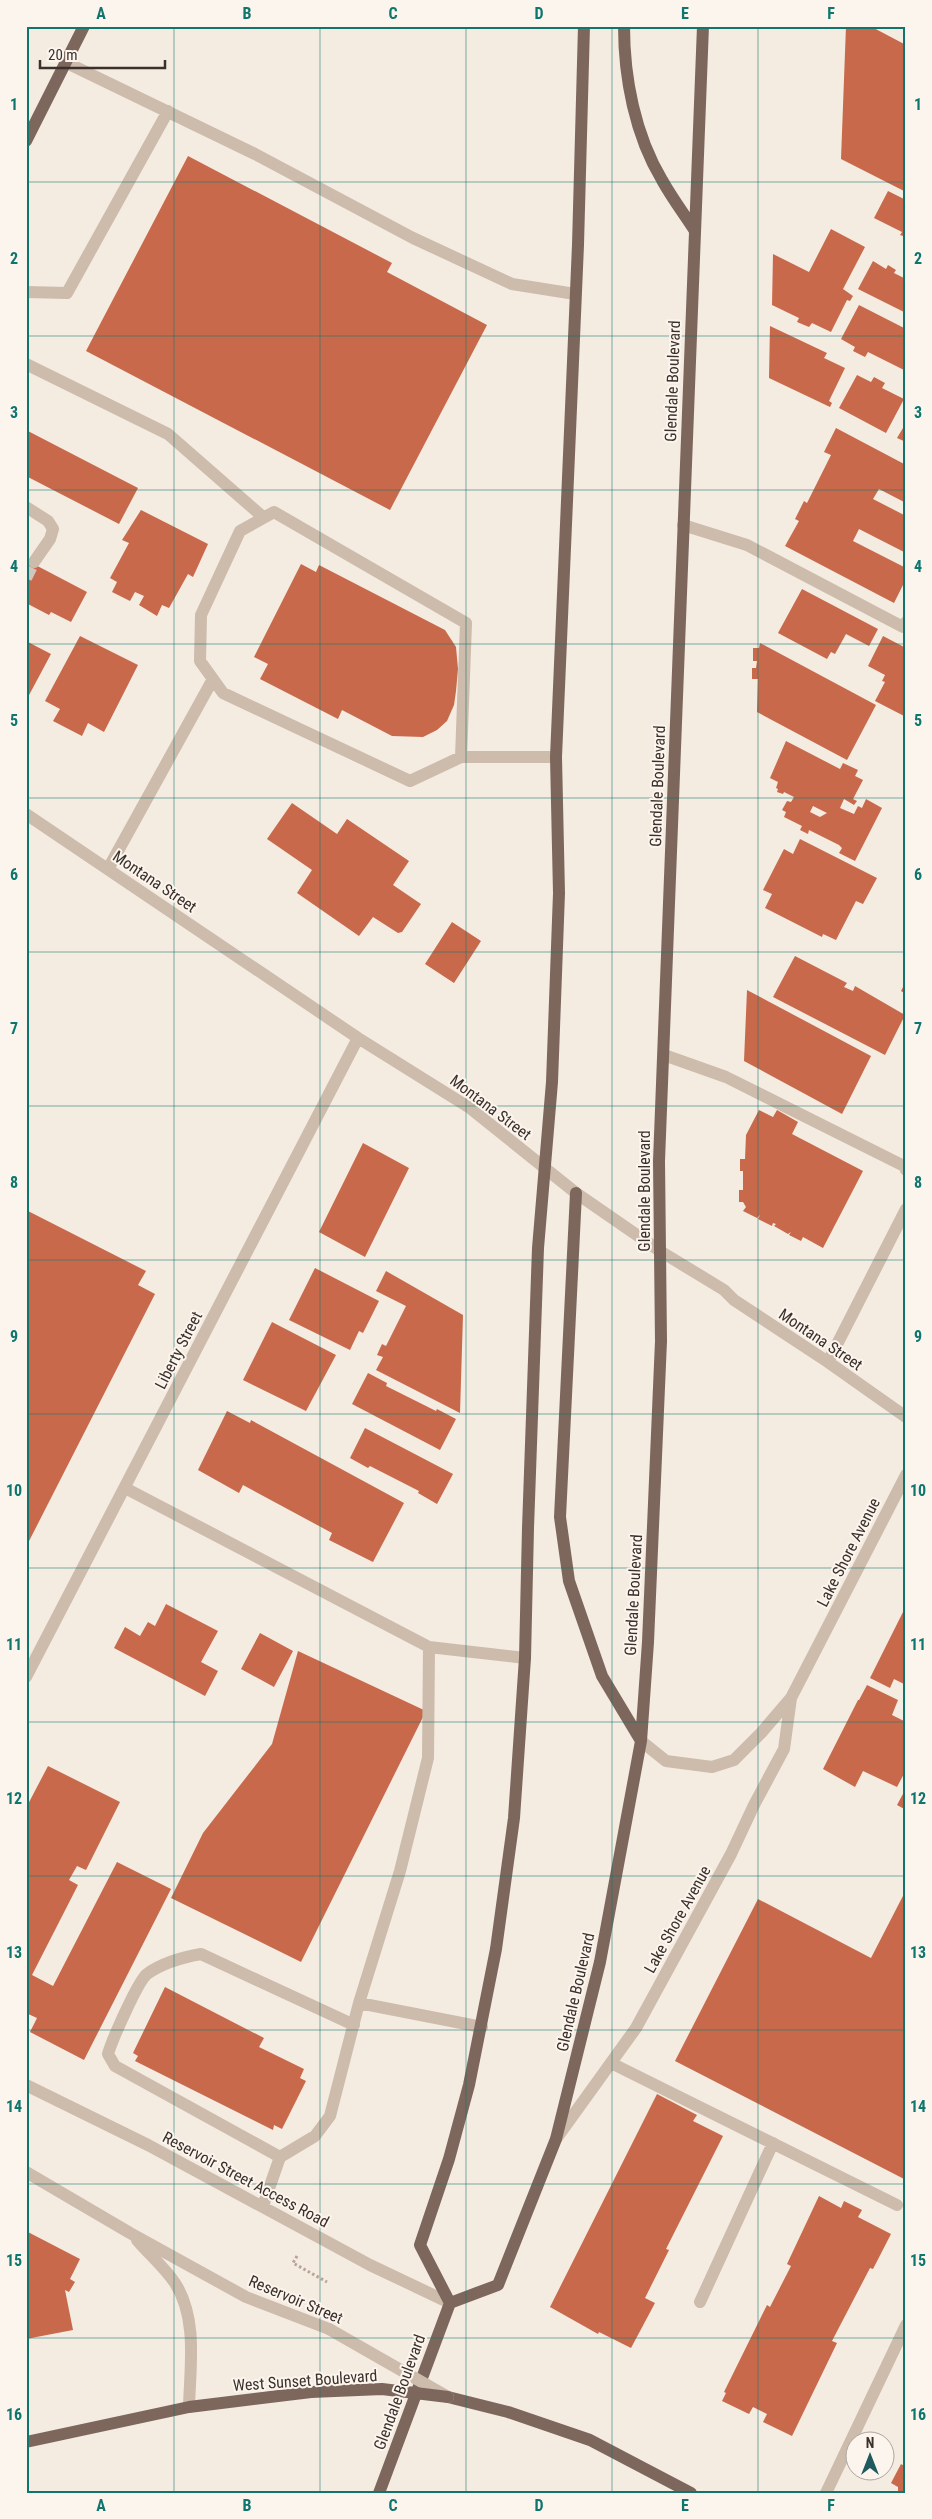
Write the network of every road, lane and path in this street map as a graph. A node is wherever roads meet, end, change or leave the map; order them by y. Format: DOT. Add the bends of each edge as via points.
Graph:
graph roads {
  1 [pos="84,26"];
  2 [pos="584,26"];
  3 [pos="624,26"];
  4 [pos="703,26"];
  5 [pos="65,62"];
  6 [pos="168,112"];
  7 [pos="26,141"];
  8 [pos="695,232"];
  9 [pos="26,292"];
  10 [pos="575,294"];
  11 [pos="26,364"];
  12 [pos="26,506"];
  13 [pos="264,517"];
  14 [pos="683,525"];
  15 [pos="34,562"];
  16 [pos="906,622"];
  17 [pos="213,679"];
  18 [pos="461,757"];
  19 [pos="556,757"];
  20 [pos="26,814"];
  21 [pos="108,869"];
  22 [pos="358,1038"];
  23 [pos="664,1055"];
  24 [pos="544,1169"];
  25 [pos="906,1170"];
  26 [pos="576,1193"];
  27 [pos="906,1209"];
  28 [pos="660,1251"];
  29 [pos="828,1362"];
  30 [pos="906,1417"];
  31 [pos="906,1475"];
  32 [pos="125,1488"];
  33 [pos="429,1647"];
  34 [pos="525,1658"];
  35 [pos="26,1677"];
  36 [pos="791,1698"];
  37 [pos="641,1741"];
  38 [pos="359,2003"];
  39 [pos="354,2025"];
  40 [pos="482,2027"];
  41 [pos="611,2063"];
  42 [pos="26,2085"];
  43 [pos="556,2139"];
  44 [pos="773,2143"];
  45 [pos="280,2157"];
  46 [pos="26,2172"];
  47 [pos="897,2205"];
  48 [pos="264,2206"];
  49 [pos="130,2233"];
  50 [pos="700,2302"];
  51 [pos="450,2303"];
  52 [pos="906,2325"];
  53 [pos="448,2397"];
  54 [pos="189,2407"];
  55 [pos="26,2442"];
  56 [pos="379,2493"];
  57 [pos="691,2493"];
  58 [pos="826,2493"];
  1 -- 5 [label="main road"];
  2 -- 10 [label="main road"];
  3 -- 8 [label="main road" via="629,87 646,147 661,179"];
  4 -- 8 [label="main road, Glendale Boulevard"];
  5 -- 6 [label="street"];
  5 -- 7 [label="main road"];
  6 -- 9 [label="street" via="67,293"];
  6 -- 10 [label="street" via="256,154 413,238 512,284"];
  8 -- 14 [label="main road, Glendale Boulevard"];
  10 -- 19 [label="main road"];
  11 -- 13 [label="street" via="168,434"];
  12 -- 15 [label="street" via="48,521 53,529"];
  13 -- 17 [label="street" via="240,531 201,615 200,661"];
  13 -- 18 [label="street" via="274,512 466,623"];
  14 -- 16 [label="street" via="747,545 903,627"];
  14 -- 23 [label="main road, Glendale Boulevard"];
  17 -- 18 [label="street" via="223,693 410,781"];
  17 -- 21 [label="street"];
  18 -- 19 [label="street"];
  19 -- 24 [label="main road" via="559,893 552,1082"];
  20 -- 21 [label="street, Montana Street"];
  21 -- 22 [label="street, Montana Street"];
  22 -- 24 [label="street, Montana Street" via="470,1108"];
  22 -- 32 [label="street, Liberty Street"];
  23 -- 25 [label="street" via="726,1077 904,1166"];
  23 -- 28 [label="main road, Glendale Boulevard" via="659,1161"];
  24 -- 26 [label="street, Montana Street"];
  24 -- 34 [label="main road" via="538,1248"];
  26 -- 28 [label="street, Montana Street"];
  26 -- 37 [label="main road" via="560,1517 569,1581 599,1668"];
  27 -- 29 [label="street"];
  28 -- 29 [label="street, Montana Street" via="724,1290 734,1300"];
  28 -- 37 [label="main road, Glendale Boulevard" via="661,1341"];
  29 -- 30 [label="street, Montana Street"];
  31 -- 36 [label="street, Lake Shore Avenue"];
  32 -- 33 [label="street"];
  32 -- 35 [label="street, Liberty Street"];
  33 -- 34 [label="street"];
  33 -- 38 [label="street" via="428,1758 400,1871"];
  34 -- 40 [label="main road" via="514,1818"];
  36 -- 37 [label="street, Lake Shore Avenue" via="734,1760 712,1767 666,1761"];
  36 -- 41 [label="street, Lake Shore Avenue" via="784,1749 636,2028"];
  37 -- 43 [label="main road, Glendale Boulevard" via="600,1962"];
  38 -- 39 [label="street"];
  38 -- 40 [label="street"];
  39 -- 45 [label="street" via="330,2116 315,2136"];
  39 -- 45 [label="street" via="202,1954 183,1957 146,1974 112,2036 108,2054 115,2066"];
  40 -- 51 [label="main road" via="449,2159 420,2245"];
  41 -- 43 [label="street, Lake Shore Avenue"];
  41 -- 44 [label="street"];
  42 -- 48 [label="street, Reservoir Street Access Road"];
  43 -- 51 [label="main road, Glendale Boulevard" via="498,2286"];
  44 -- 47 [label="street"];
  44 -- 50 [label="street"];
  45 -- 48 [label="street"];
  46 -- 49 [label="street, Reservoir Street"];
  48 -- 51 [label="street, Reservoir Street Access Road" via="370,2265"];
  49 -- 53 [label="street, Reservoir Street, bridge" via="246,2297 329,2329"];
  49 -- 54 [label="street, Reservoir Street" via="175,2283 188,2310 191,2339"];
  51 -- 56 [label="main road, Glendale Boulevard"];
  52 -- 58 [label="street"];
  53 -- 54 [label="main road, West Sunset Boulevard, bridge" via="382,2389 311,2392"];
  53 -- 57 [label="main road, West Sunset Boulevard" via="508,2412 590,2440"];
  54 -- 55 [label="main road, West Sunset Boulevard"];
}
